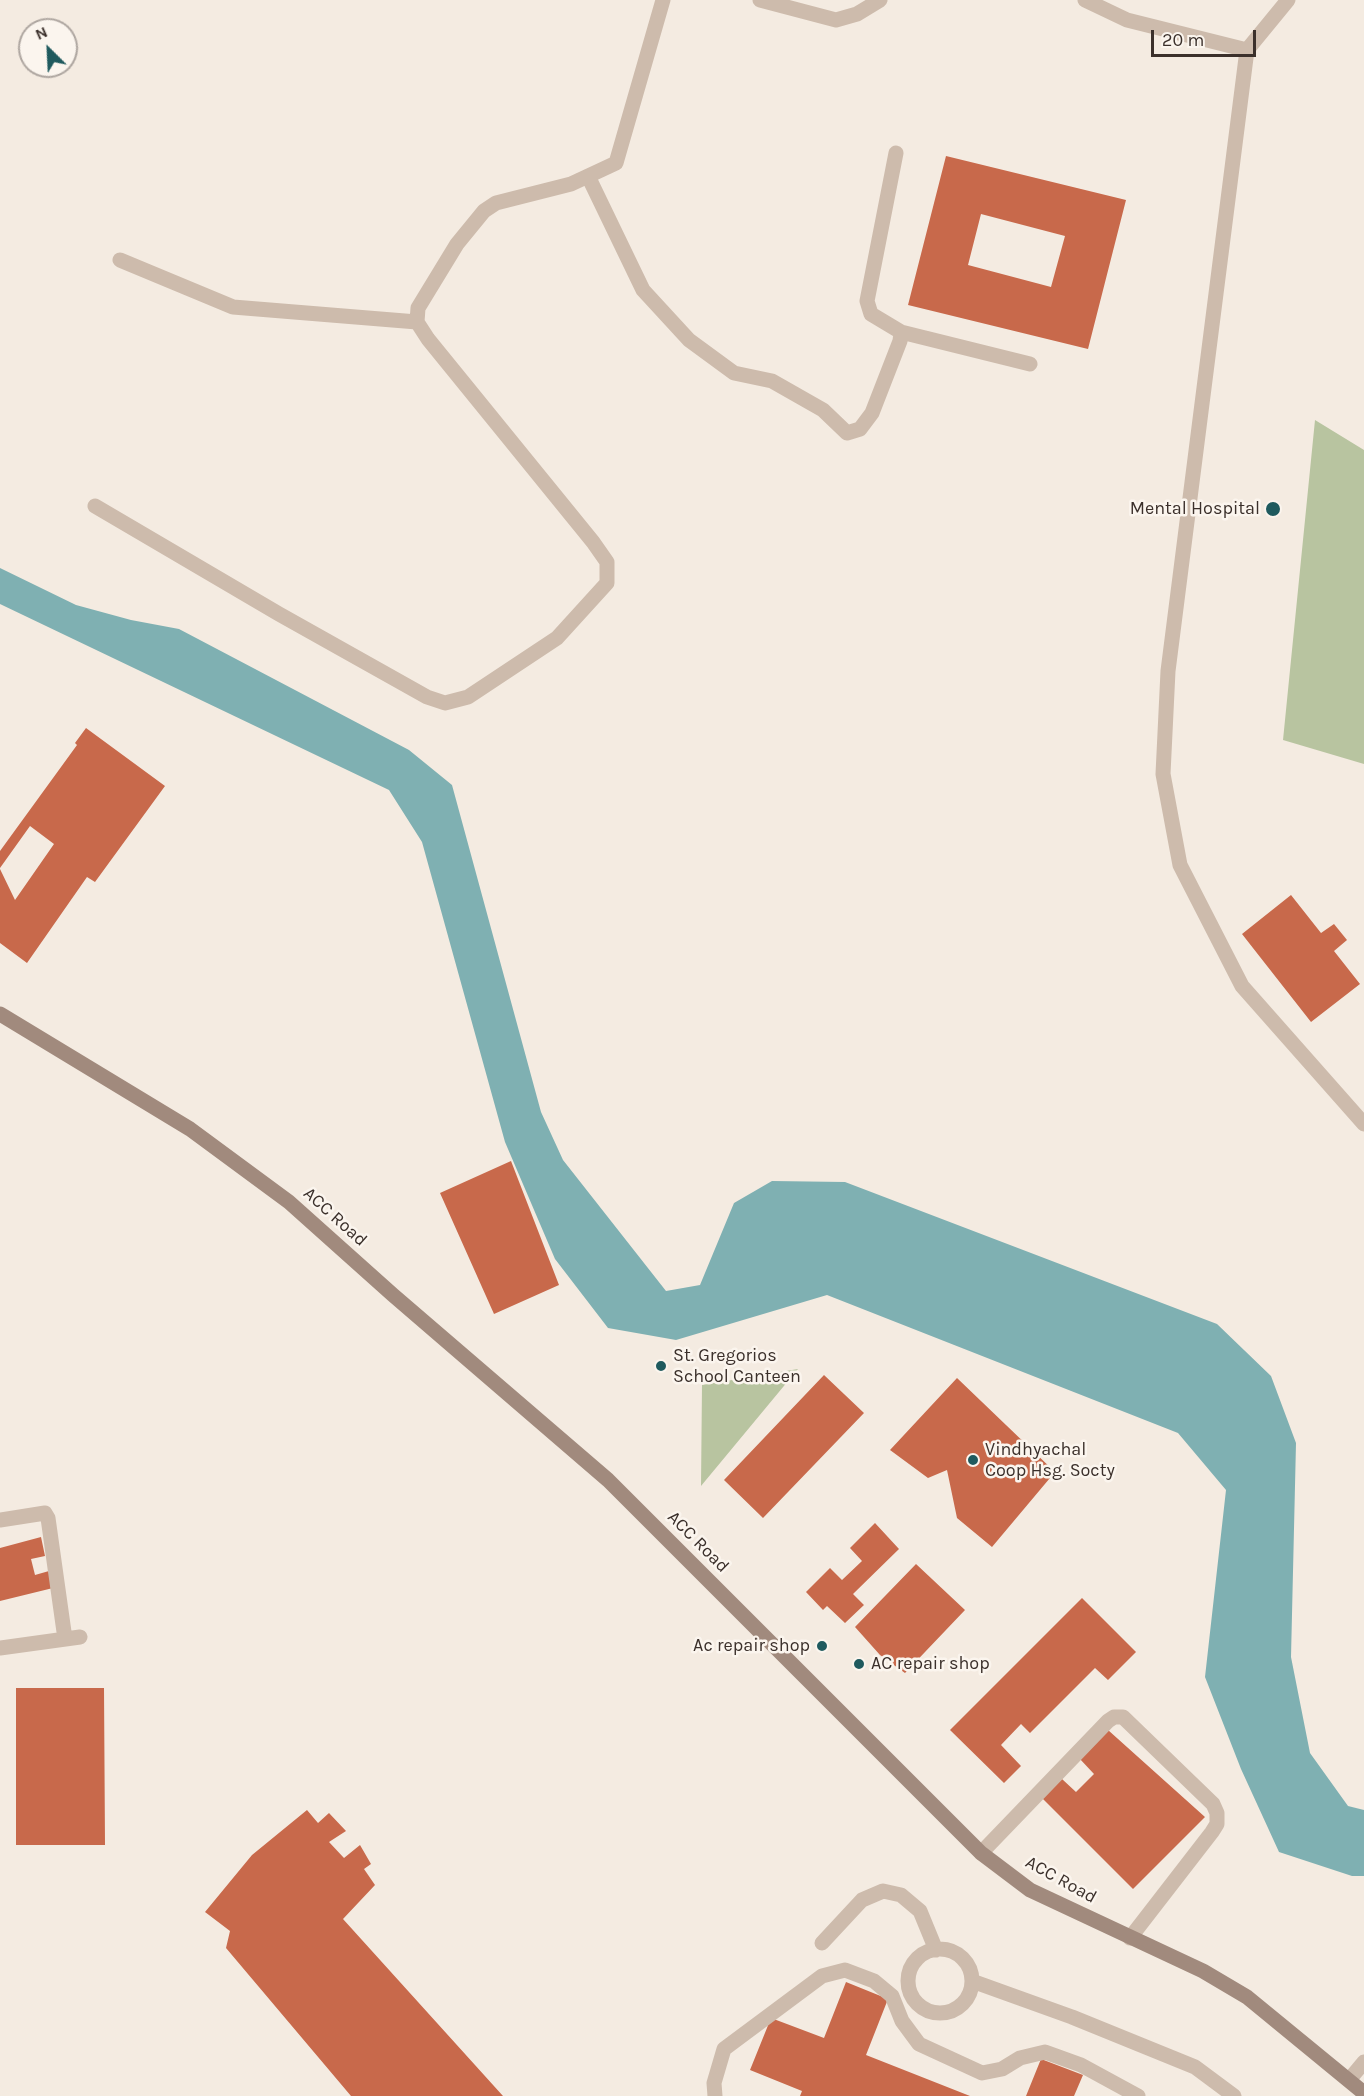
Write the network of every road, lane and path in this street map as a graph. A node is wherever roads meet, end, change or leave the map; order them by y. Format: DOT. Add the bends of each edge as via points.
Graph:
graph roads {
  1 [pos="663,0"];
  2 [pos="760,0"];
  3 [pos="880,0"];
  4 [pos="1085,0"];
  5 [pos="1288,0"];
  6 [pos="1247,50"];
  7 [pos="896,153"];
  8 [pos="588,176"];
  9 [pos="120,260"];
  10 [pos="417,322"];
  11 [pos="901,332"];
  12 [pos="1030,364"];
  13 [pos="95,506"];
  14 [pos="0,1014"];
  15 [pos="1364,1124"];
  16 [pos="0,1520"];
  17 [pos="0,1648"];
  18 [pos="981,1853"];
  19 [pos="1130,1938"];
  20 [pos="822,1943"];
  21 [pos="936,1950"];
  22 [pos="972,1981"];
  23 [pos="1364,2061"];
  24 [pos="1349,2080"];
  25 [pos="1364,2093"];
  26 [pos="715,2096"];
  27 [pos="1138,2096"];
  28 [pos="1234,2096"];
  1 -- 8 [label="street" via="616,163"];
  2 -- 3 [label="street" via="836,20 857,14"];
  4 -- 6 [label="street" via="1127,20"];
  5 -- 6 [label="street"];
  6 -- 15 [label="street" via="1168,671 1163,774 1180,865 1242,986"];
  7 -- 11 [label="street" via="867,301 871,314"];
  8 -- 10 [label="street" via="496,203 484,211 457,244 418,308"];
  8 -- 11 [label="street" via="644,290 689,340 734,373 772,381 823,411 848,433 860,429 872,413"];
  9 -- 10 [label="street" via="233,307"];
  10 -- 13 [label="street" via="607,562 607,584 557,638 468,697 445,703 427,697"];
  11 -- 12 [label="street"];
  14 -- 18 [label="street, ACC Road" via="190,1129 289,1202 608,1480"];
  16 -- 17 [label="street" via="45,1513 72,1638"];
  18 -- 19 [label="street, ACC Road" via="1030,1890"];
  18 -- 19 [label="street" via="1108,1721 1123,1717 1213,1804 1217,1813 1212,1832"];
  19 -- 24 [label="street, ACC Road" via="1203,1971 1247,1997"];
  20 -- 21 [label="street" via="862,1900 883,1892 901,1895 920,1911"];
  21 -- 22 [label="street" via="957,1954 965,1961"];
  21 -- 22 [label="street" via="918,1958 908,1976 911,1996 918,2004 937,2013 957,2008 970,1991"];
  22 -- 28 [label="street" via="1195,2067"];
  23 -- 24 [label="street"];
  24 -- 25 [label="street, ACC Road"];
  26 -- 27 [label="street" via="714,2084 724,2049 822,1976 845,1970 873,1981 892,1996 902,2021 919,2044 982,2073 1045,2052 1082,2065"];
}
